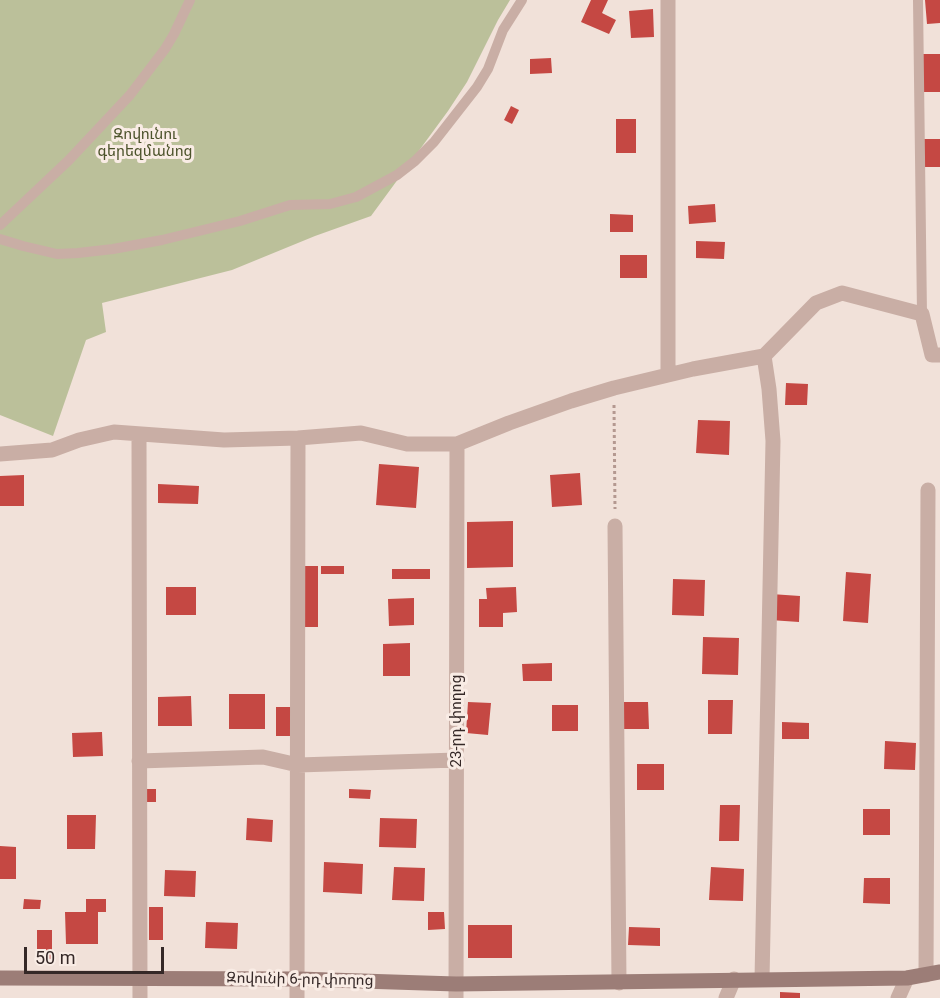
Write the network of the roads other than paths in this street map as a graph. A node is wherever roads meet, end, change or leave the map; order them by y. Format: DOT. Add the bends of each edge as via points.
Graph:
graph roads {
  1 [pos="190,0"];
  2 [pos="522,0"];
  3 [pos="668,0"];
  4 [pos="918,0"];
  5 [pos="0,225"];
  6 [pos="0,239"];
  7 [pos="922,315"];
  8 [pos="940,355"];
  9 [pos="764,356"];
  10 [pos="668,375"];
  11 [pos="139,435"];
  12 [pos="298,438"];
  13 [pos="457,444"];
  14 [pos="0,454"];
  15 [pos="928,490"];
  16 [pos="615,526"];
  17 [pos="457,760"];
  18 [pos="139,761"];
  19 [pos="298,765"];
  20 [pos="933,974"];
  21 [pos="0,978"];
  22 [pos="907,978"];
  23 [pos="140,979"];
  24 [pos="298,979"];
  25 [pos="734,979"];
  26 [pos="762,979"];
  27 [pos="619,983"];
  28 [pos="456,991"];
  29 [pos="140,998"];
  30 [pos="297,998"];
  31 [pos="726,998"];
  32 [pos="898,998"];
  1 -- 5 [label="lane" via="170,42 130,95"];
  2 -- 6 [label="lane" via="503,30 477,87 434,142 397,175 356,197 330,204 290,205 240,221 113,249 57,254"];
  3 -- 10 [label="street"];
  4 -- 7 [label="lane"];
  7 -- 8 [label="street" via="933,355"];
  7 -- 9 [label="street" via="842,293 816,303"];
  9 -- 10 [label="street"];
  9 -- 26 [label="street" via="773,441"];
  10 -- 13 [label="street" via="571,401"];
  11 -- 12 [label="street" via="224,440"];
  11 -- 14 [label="street" via="114,432 52,450"];
  11 -- 18 [label="street"];
  12 -- 13 [label="street" via="361,433 407,444"];
  12 -- 19 [label="street"];
  13 -- 17 [label="street, 23-րդ փողոց"];
  15 -- 20 [label="street"];
  16 -- 27 [label="street"];
  17 -- 19 [label="street"];
  17 -- 28 [label="street, 23-րդ փողոց"];
  18 -- 19 [label="street" via="263,757"];
  18 -- 23 [label="street"];
  19 -- 24 [label="street"];
  20 -- 22 [label="street, Զովունի 6-րդ փողոց"];
  21 -- 23 [label="street, Զովունի 6-րդ փողոց"];
  22 -- 26 [label="street, Զովունի 6-րդ փողոց"];
  22 -- 32 [label="street"];
  23 -- 24 [label="street, Զովունի 6-րդ փողոց"];
  23 -- 29 [label="street"];
  24 -- 28 [label="street, Զովունի 6-րդ փողոց"];
  24 -- 30 [label="street"];
  25 -- 26 [label="street, Զովունի 6-րդ փողոց"];
  25 -- 27 [label="street, Զովունի 6-րդ փողոց"];
  25 -- 31 [label="street"];
  27 -- 28 [label="street, Զովունի 6-րդ փողոց"];
}
